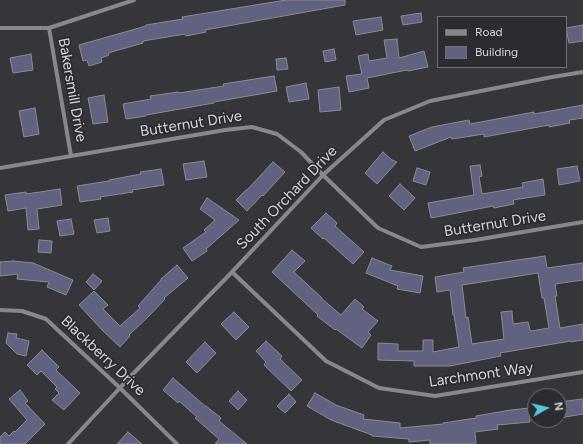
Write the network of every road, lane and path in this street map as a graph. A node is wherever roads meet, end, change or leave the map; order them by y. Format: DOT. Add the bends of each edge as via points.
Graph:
graph roads {
  1 [pos="134,0"];
  2 [pos="0,28"];
  3 [pos="49,28"];
  4 [pos="583,72"];
  5 [pos="71,156"];
  6 [pos="0,168"];
  7 [pos="323,175"];
  8 [pos="583,222"];
  9 [pos="232,272"];
  10 [pos="0,310"];
  11 [pos="583,372"];
  12 [pos="120,388"];
  13 [pos="68,444"];
  14 [pos="177,444"];
  1 -- 3 [label="street"];
  2 -- 3 [label="street"];
  3 -- 5 [label="street, Bakersmill Drive"];
  4 -- 7 [label="street, South Orchard Drive" via="430,101 384,120"];
  5 -- 6 [label="street, Butternut Drive"];
  5 -- 7 [label="street, Butternut Drive" via="252,127 277,134 301,152"];
  7 -- 8 [label="street, Butternut Drive" via="378,228 421,247"];
  7 -- 9 [label="street, South Orchard Drive"];
  9 -- 11 [label="street, Larchmont Way" via="326,361 379,388 435,396"];
  9 -- 12 [label="street, South Orchard Drive"];
  10 -- 12 [label="street, Blackberry Drive" via="22,311 46,319"];
  12 -- 13 [label="street, South Orchard Drive"];
  12 -- 14 [label="street, Blackberry Drive"];
}
